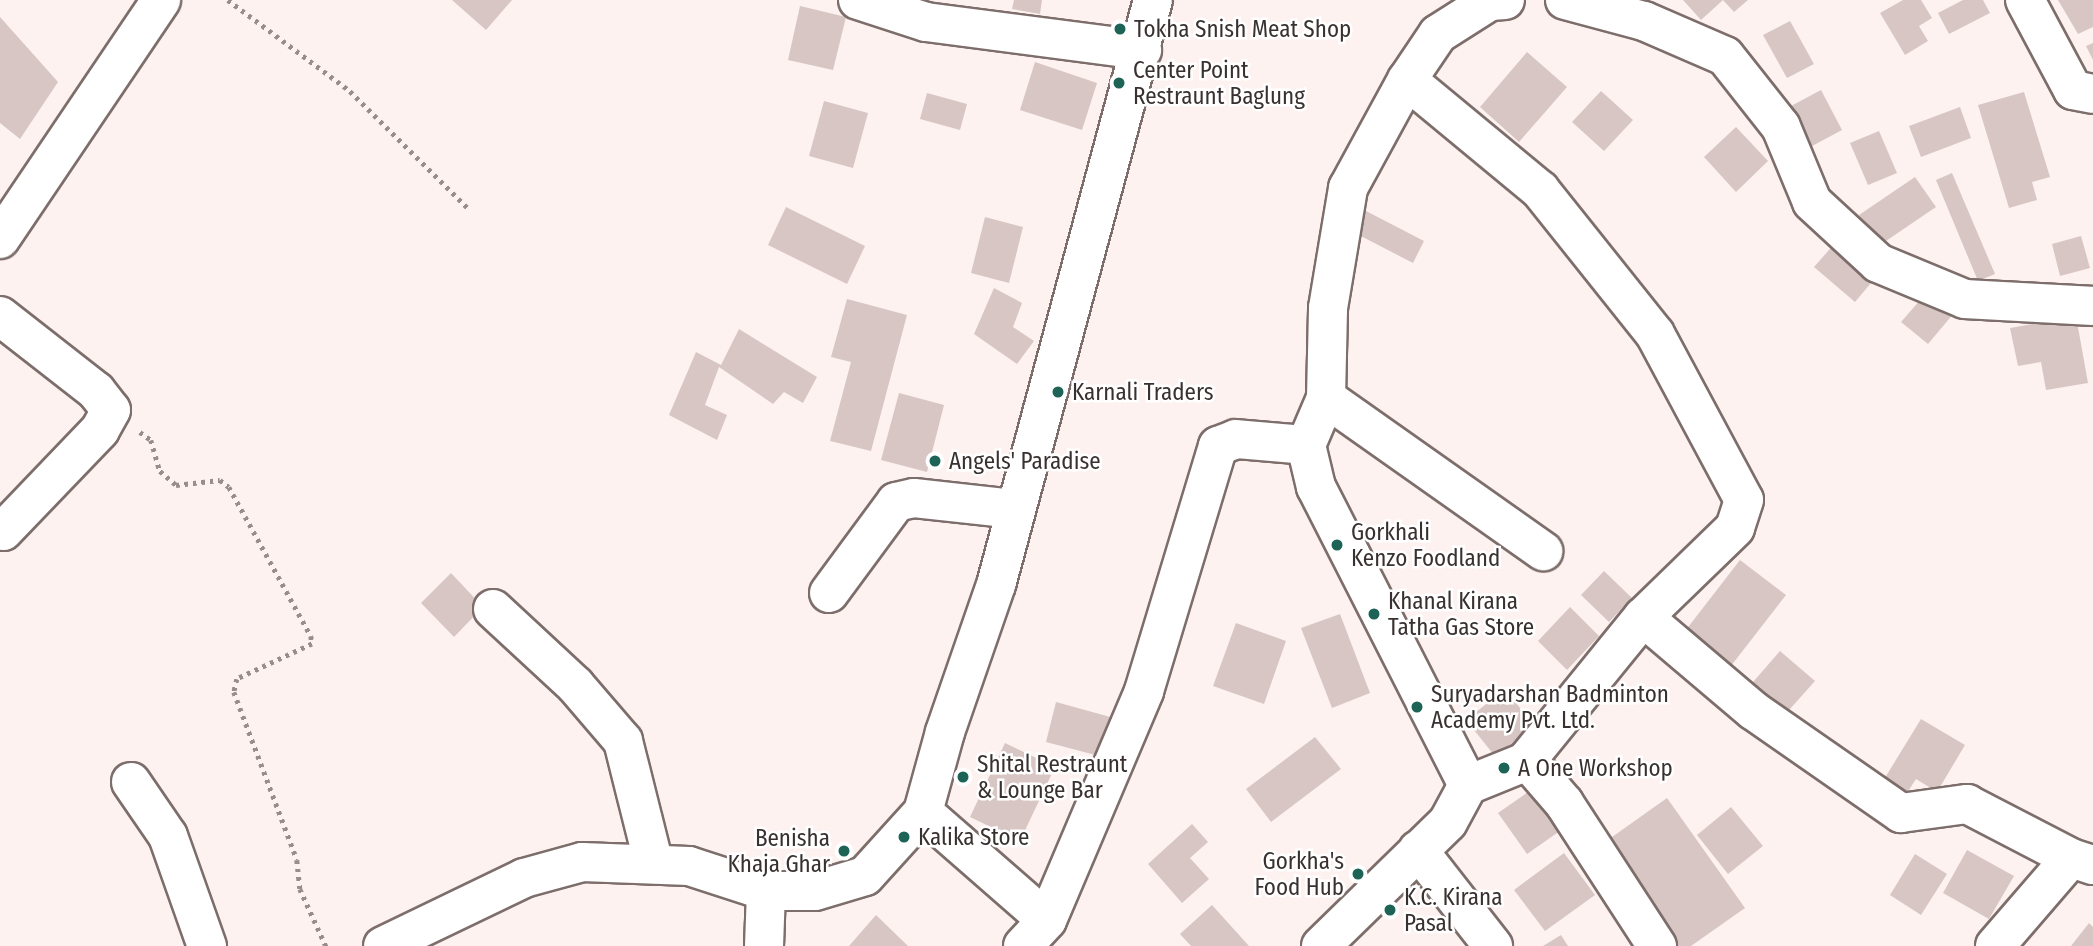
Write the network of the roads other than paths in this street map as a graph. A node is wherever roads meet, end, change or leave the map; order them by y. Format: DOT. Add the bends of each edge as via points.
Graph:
graph roads {
  1 [pos="161,0"];
  2 [pos="858,0"];
  3 [pos="1153,0"];
  4 [pos="1505,0"];
  5 [pos="1565,0"];
  6 [pos="2025,0"];
  7 [pos="1142,50"];
  8 [pos="1407,80"];
  9 [pos="2093,94"];
  10 [pos="0,239"];
  11 [pos="2093,306"];
  12 [pos="0,316"];
  13 [pos="1326,398"];
  14 [pos="1306,445"];
  15 [pos="1015,509"];
  16 [pos="3,531"];
  17 [pos="1543,551"];
  18 [pos="829,593"];
  19 [pos="493,609"];
  20 [pos="1643,617"];
  21 [pos="1527,760"];
  22 [pos="131,782"];
  23 [pos="1468,785"];
  24 [pos="923,812"];
  25 [pos="1418,850"];
  26 [pos="2082,861"];
  27 [pos="654,864"];
  28 [pos="766,891"];
  29 [pos="1035,933"];
  30 [pos="207,946"];
  31 [pos="383,946"];
  32 [pos="764,946"];
  33 [pos="1321,946"];
  34 [pos="1493,946"];
  35 [pos="1657,946"];
  36 [pos="1995,946"];
  1 -- 10 [label="street"];
  2 -- 7 [label="street" via="926,22"];
  3 -- 7 [label="street"];
  4 -- 8 [label="street" via="1490,1 1438,34"];
  5 -- 11 [label="street" via="1644,21 1726,56 1781,127 1812,202 1878,263 1965,299"];
  6 -- 9 [label="street" via="2073,90"];
  7 -- 15 [label="street"];
  8 -- 13 [label="street" via="1348,188 1328,308"];
  8 -- 20 [label="street" via="1540,190 1655,334 1744,500 1735,528"];
  12 -- 16 [label="street" via="96,391 111,410 100,430"];
  13 -- 14 [label="street"];
  13 -- 17 [label="street"];
  14 -- 23 [label="street" via="1316,487"];
  14 -- 29 [label="street" via="1236,439 1217,446 1144,691"];
  15 -- 18 [label="street" via="914,498 896,502"];
  15 -- 24 [label="street" via="996,585 945,732"];
  19 -- 27 [label="street" via="575,685 624,741"];
  20 -- 21 [label="street"];
  20 -- 26 [label="street" via="1754,711 1901,813 1967,804"];
  21 -- 23 [label="street"];
  21 -- 35 [label="street" via="1564,803"];
  22 -- 30 [label="street" via="167,836"];
  23 -- 25 [label="street" via="1448,822"];
  24 -- 28 [label="street" via="865,876 815,891"];
  24 -- 29 [label="street"];
  25 -- 33 [label="street"];
  25 -- 34 [label="street"];
  26 -- 36 [label="street"];
  27 -- 28 [label="street" via="689,866"];
  27 -- 31 [label="street" via="582,862 524,878"];
  28 -- 32 [label="street"];
}
